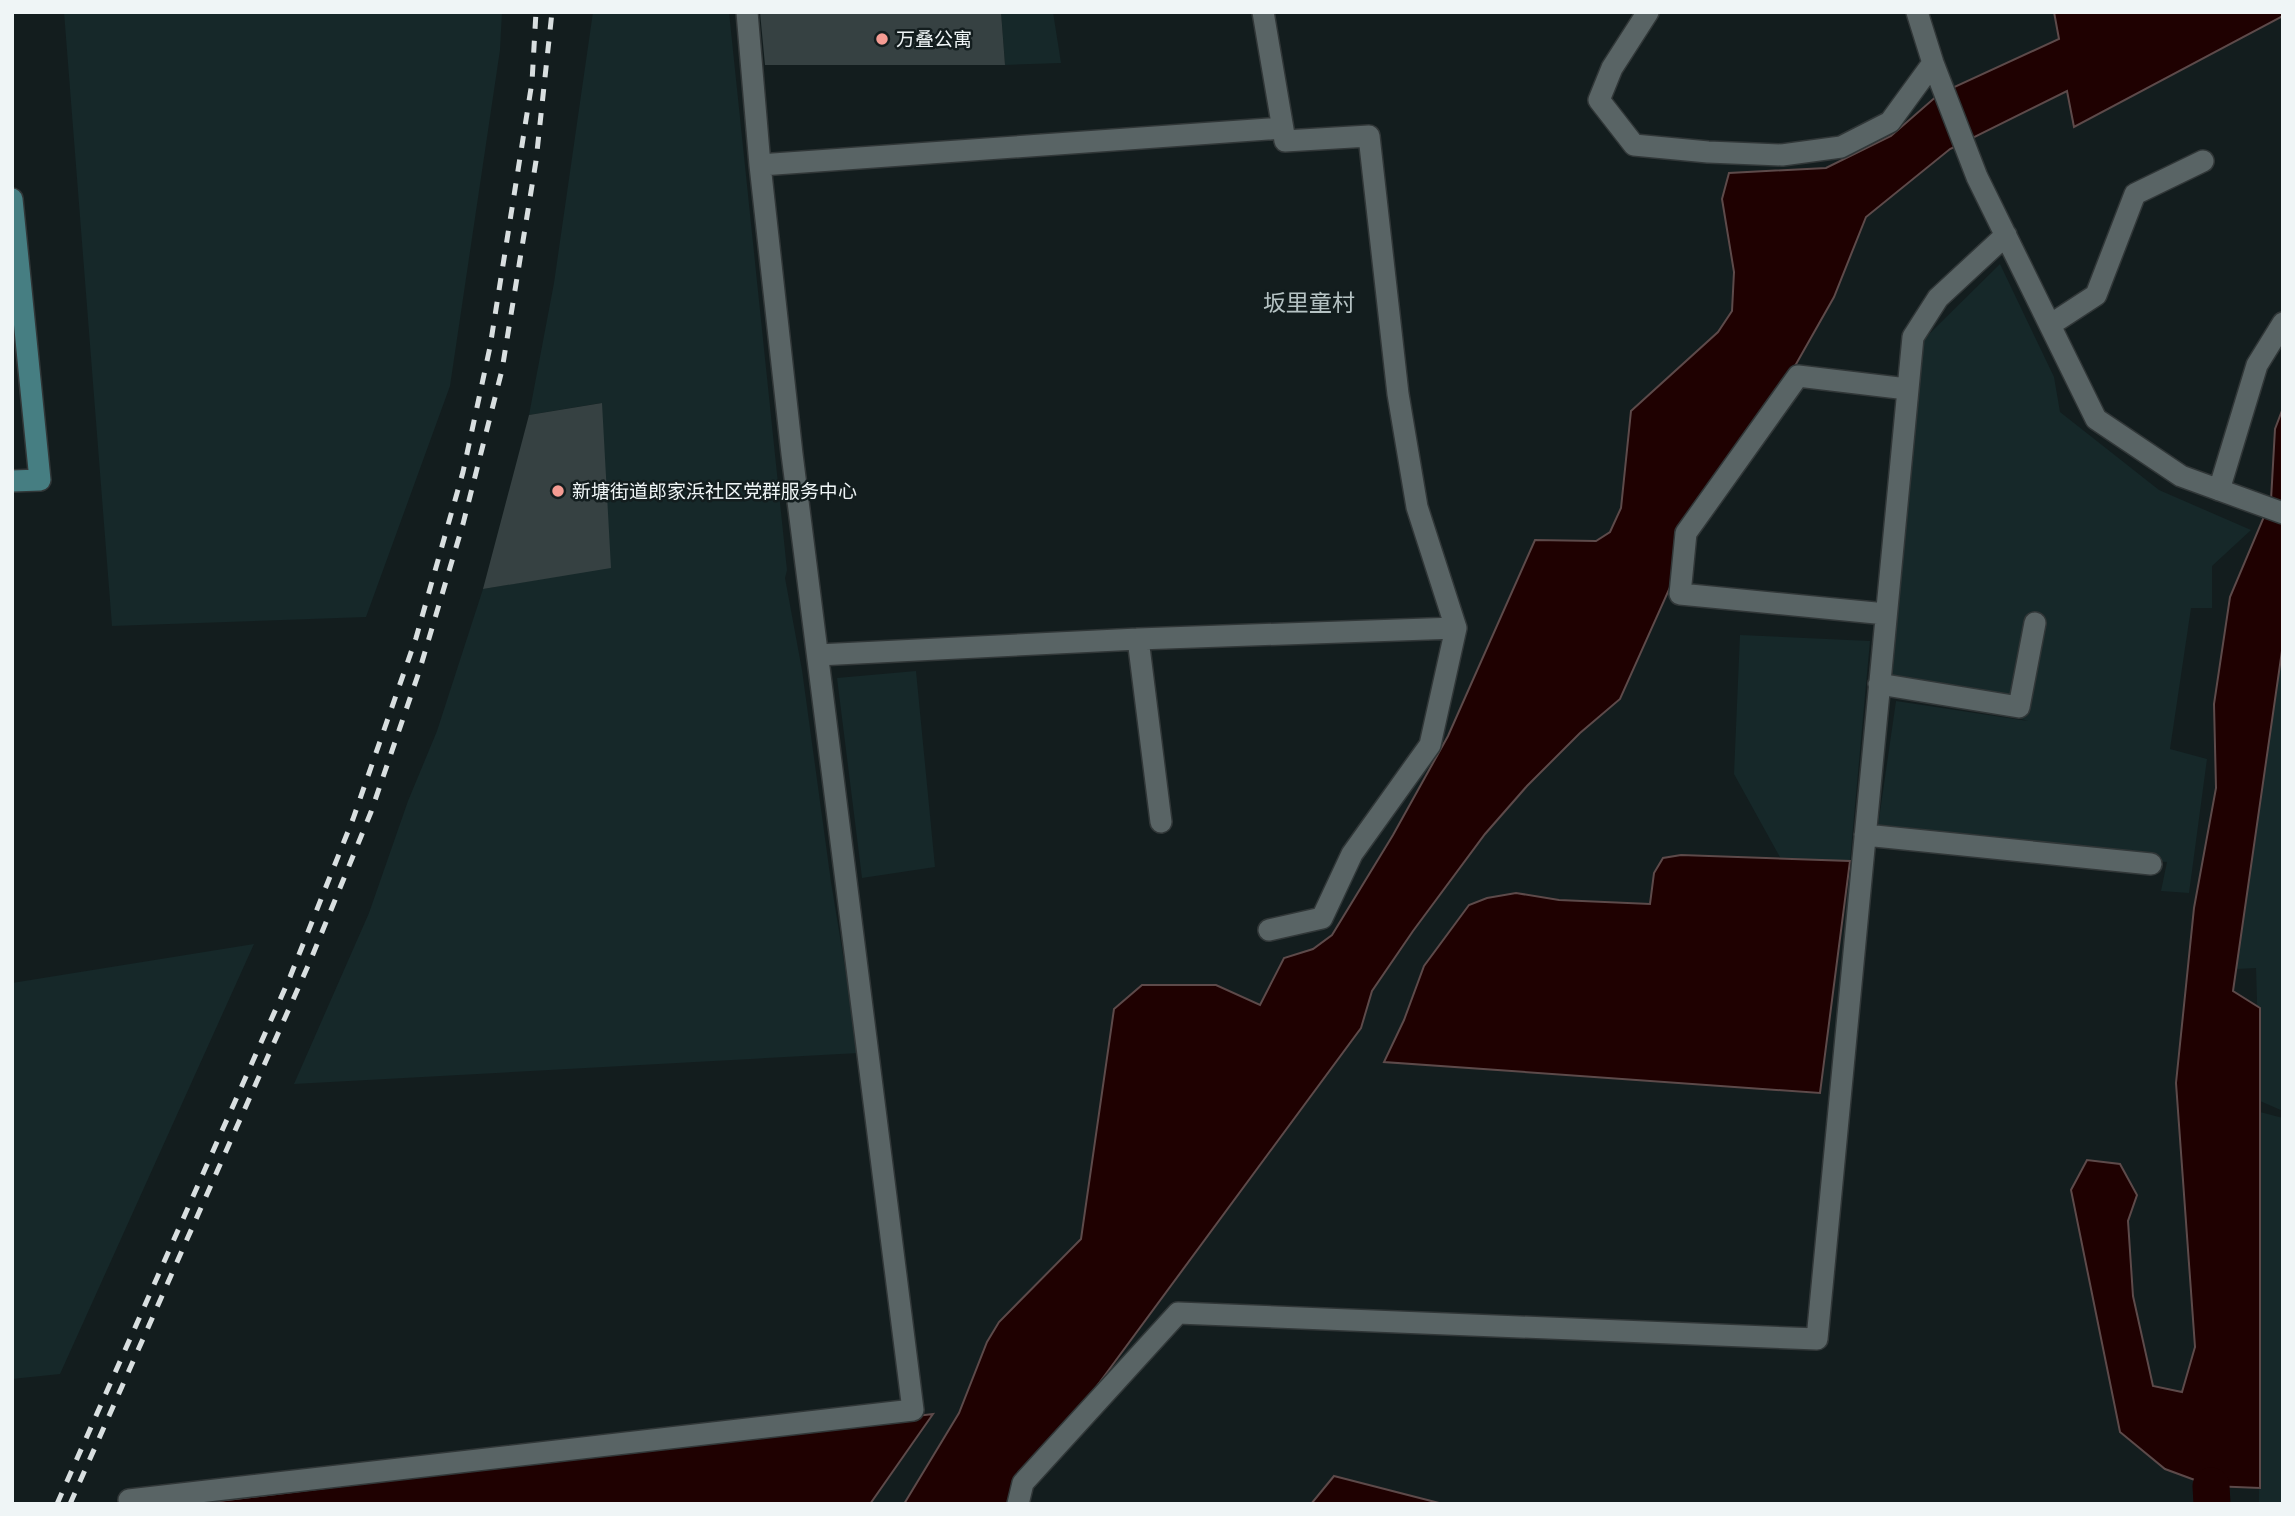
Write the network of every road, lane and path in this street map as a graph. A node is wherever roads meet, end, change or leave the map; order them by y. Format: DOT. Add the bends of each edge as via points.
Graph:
graph roads {
  1 [pos="747,12"];
  2 [pos="1263,12"];
  3 [pos="1648,12"];
  4 [pos="1917,12"];
  5 [pos="1933,63"];
  6 [pos="1282,128"];
  7 [pos="2203,161"];
  8 [pos="760,165"];
  9 [pos="12,198"];
  10 [pos="2006,235"];
  11 [pos="2283,323"];
  12 [pos="2050,326"];
  13 [pos="1907,389"];
  14 [pos="12,481"];
  15 [pos="2219,490"];
  16 [pos="2283,513"];
  17 [pos="1886,614"];
  18 [pos="2035,623"];
  19 [pos="1456,628"];
  20 [pos="1138,639"];
  21 [pos="818,655"];
  22 [pos="1879,684"];
  23 [pos="1161,822"];
  24 [pos="1865,835"];
  25 [pos="2151,864"];
  26 [pos="1269,930"];
  27 [pos="129,1500"];
  28 [pos="1018,1504"];
  1 -- 8 [label="street"];
  2 -- 6 [label="street"];
  3 -- 5 [label="street" via="1612,68 1598,100 1634,145 1782,155 1841,147 1890,122"];
  4 -- 5 [label="street"];
  5 -- 10 [label="street" via="1977,177"];
  6 -- 8 [label="street"];
  6 -- 19 [label="street" via="1285,141 1369,136 1398,394 1417,507"];
  7 -- 12 [label="street" via="2135,194 2096,295"];
  8 -- 21 [label="street"];
  9 -- 14 [label="street" via="40,480"];
  10 -- 12 [label="street"];
  10 -- 13 [label="street" via="1938,298 1913,337"];
  11 -- 15 [label="street" via="2257,365"];
  12 -- 15 [label="street" via="2096,419 2181,476"];
  13 -- 17 [label="street"];
  13 -- 17 [label="street" via="1798,376 1686,533 1680,594"];
  15 -- 16 [label="street"];
  17 -- 22 [label="street"];
  18 -- 22 [label="street" via="2019,707"];
  19 -- 20 [label="street"];
  19 -- 26 [label="street" via="1430,745 1352,854 1322,918"];
  20 -- 21 [label="street"];
  20 -- 23 [label="street"];
  21 -- 27 [label="street" via="913,1410"];
  22 -- 24 [label="street"];
  24 -- 25 [label="street"];
  24 -- 28 [label="street" via="1817,1339 1178,1312 1023,1483"];
}
